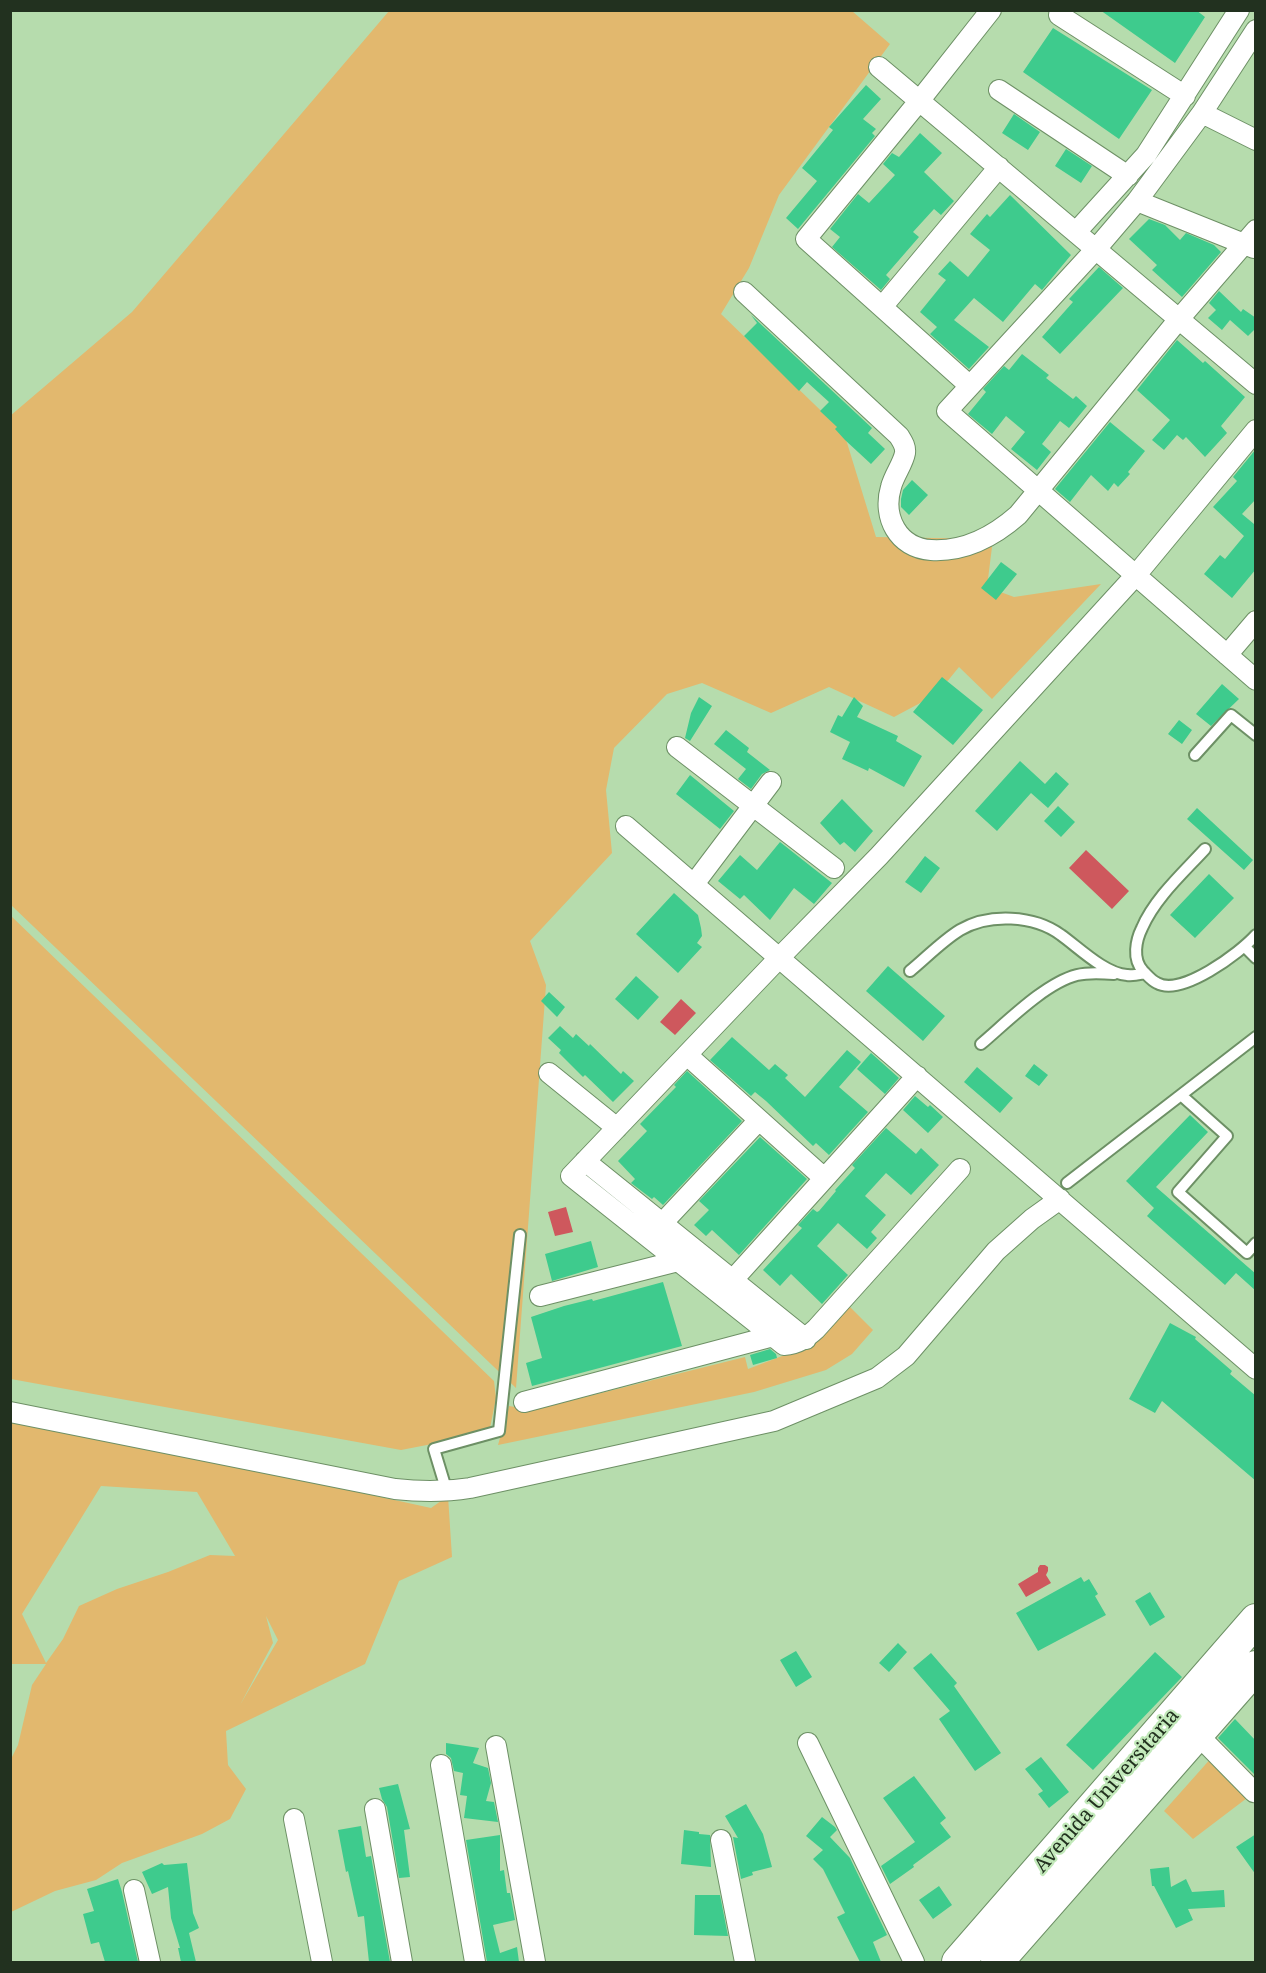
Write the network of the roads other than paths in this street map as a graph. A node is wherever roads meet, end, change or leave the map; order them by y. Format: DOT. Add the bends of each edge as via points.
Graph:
graph roads {
  1 [pos="991,10"];
  2 [pos="1233,13"];
  3 [pos="1059,15"];
  4 [pos="1256,30"];
  5 [pos="879,66"];
  6 [pos="999,90"];
  7 [pos="1185,96"];
  8 [pos="920,100"];
  9 [pos="1202,113"];
  10 [pos="1256,140"];
  11 [pos="999,167"];
  12 [pos="1128,176"];
  13 [pos="1137,201"];
  14 [pos="1076,232"];
  15 [pos="1251,241"];
  16 [pos="1096,249"];
  17 [pos="744,292"];
  18 [pos="882,307"];
  19 [pos="1179,319"];
  20 [pos="1256,384"];
  21 [pos="970,386"];
  22 [pos="1256,430"];
  23 [pos="1039,492"];
  24 [pos="1136,575"];
  25 [pos="1256,621"];
  26 [pos="1227,655"];
  27 [pos="1256,680"];
  28 [pos="1256,735"];
  29 [pos="677,747"];
  30 [pos="1195,755"];
  31 [pos="771,782"];
  32 [pos="754,805"];
  33 [pos="626,826"];
  34 [pos="1205,849"];
  35 [pos="834,868"];
  36 [pos="694,884"];
  37 [pos="1256,936"];
  38 [pos="1245,947"];
  39 [pos="780,957"];
  40 [pos="1256,958"];
  41 [pos="910,971"];
  42 [pos="1145,973"];
  43 [pos="1127,976"];
  44 [pos="1256,1037"];
  45 [pos="981,1044"];
  46 [pos="687,1055"];
  47 [pos="549,1073"];
  48 [pos="917,1076"];
  49 [pos="1181,1095"];
  50 [pos="759,1120"];
  51 [pos="617,1128"];
  52 [pos="960,1169"];
  53 [pos="825,1178"];
  54 [pos="1060,1192"];
  55 [pos="656,1231"];
  56 [pos="520,1235"];
  57 [pos="1256,1243"];
  58 [pos="678,1261"];
  59 [pos="726,1287"];
  60 [pos="540,1296"];
  61 [pos="773,1336"];
  62 [pos="806,1339"];
  63 [pos="1256,1369"];
  64 [pos="524,1402"];
  65 [pos="10,1412"];
  66 [pos="446,1488"];
  67 [pos="1256,1620"];
  68 [pos="1256,1667"];
  69 [pos="1197,1734"];
  70 [pos="808,1743"];
  71 [pos="496,1746"];
  72 [pos="441,1765"];
  73 [pos="1256,1791"];
  74 [pos="375,1809"];
  75 [pos="294,1819"];
  76 [pos="721,1840"];
  77 [pos="134,1890"];
  78 [pos="150,1962"];
  79 [pos="322,1962"];
  80 [pos="402,1962"];
  81 [pos="475,1962"];
  82 [pos="535,1962"];
  83 [pos="745,1962"];
  84 [pos="914,1962"];
  85 [pos="958,1962"];
  86 [pos="998,1962"];
  1 -- 8 [label="street"];
  2 -- 7 [label="street"];
  3 -- 7 [label="street"];
  4 -- 9 [label="street"];
  5 -- 8 [label="street"];
  6 -- 12 [label="street"];
  7 -- 12 [label="street"];
  8 -- 11 [label="street"];
  8 -- 18 [label="street" via="806,239"];
  9 -- 10 [label="street"];
  9 -- 13 [label="street"];
  11 -- 14 [label="street"];
  11 -- 18 [label="street"];
  12 -- 14 [label="street"];
  13 -- 15 [label="street"];
  13 -- 16 [label="street"];
  14 -- 16 [label="street"];
  15 -- 19 [label="street"];
  16 -- 19 [label="street"];
  16 -- 21 [label="street"];
  17 -- 23 [label="street" via="899,436 905,453 890,488 889,516 895,532 907,543 920,550 940,551 972,545 999,532"];
  18 -- 21 [label="street"];
  19 -- 20 [label="street"];
  19 -- 23 [label="street"];
  21 -- 23 [label="street" via="948,413"];
  22 -- 24 [label="street"];
  23 -- 24 [label="street"];
  24 -- 26 [label="street"];
  24 -- 39 [label="street" via="879,856"];
  25 -- 26 [label="street"];
  26 -- 27 [label="street"];
  28 -- 30 [label="lane" via="1231,715"];
  29 -- 32 [label="street"];
  31 -- 32 [label="street"];
  32 -- 35 [label="street"];
  32 -- 36 [label="street"];
  33 -- 36 [label="street"];
  34 -- 42 [label="lane" via="1153,908 1141,929 1135,953"];
  36 -- 39 [label="street"];
  37 -- 38 [label="lane"];
  38 -- 40 [label="lane"];
  38 -- 42 [label="lane" via="1196,978 1175,986 1158,984"];
  39 -- 46 [label="street"];
  39 -- 48 [label="street"];
  41 -- 43 [label="lane" via="960,930 981,921 1004,918 1029,921 1058,933 1086,956"];
  42 -- 43 [label="lane"];
  43 -- 45 [label="lane" via="1100,972 1077,975 1056,984"];
  44 -- 49 [label="lane"];
  46 -- 50 [label="street"];
  46 -- 51 [label="street"];
  47 -- 51 [label="street"];
  48 -- 53 [label="street"];
  48 -- 54 [label="street" via="1031,1173"];
  49 -- 54 [label="lane"];
  49 -- 57 [label="lane" via="1227,1136 1178,1192 1247,1253"];
  50 -- 53 [label="street"];
  50 -- 55 [label="street"];
  51 -- 55 [label="street" via="585,1161"];
  52 -- 62 [label="street"];
  53 -- 59 [label="street"];
  54 -- 63 [label="street"];
  54 -- 66 [label="street" via="996,1251 906,1356 877,1378 774,1421"];
  55 -- 58 [label="street"];
  55 -- 59 [label="street"];
  56 -- 66 [label="lane" via="499,1431 434,1449"];
  58 -- 59 [label="street"];
  58 -- 60 [label="street"];
  59 -- 61 [label="street"];
  59 -- 62 [label="street"];
  61 -- 62 [label="street" via="784,1345"];
  61 -- 64 [label="street"];
  65 -- 66 [label="street" via="395,1489 417,1492"];
  67 -- 85 [label="main road, Avenida Universitaria"];
  68 -- 69 [label="main road, Avenida Universitaria"];
  69 -- 73 [label="street"];
  69 -- 86 [label="main road, Avenida Universitaria"];
  70 -- 84 [label="street"];
  71 -- 82 [label="street"];
  72 -- 81 [label="street"];
  74 -- 80 [label="street"];
  75 -- 79 [label="street"];
  76 -- 83 [label="street"];
  77 -- 78 [label="street"];
}
